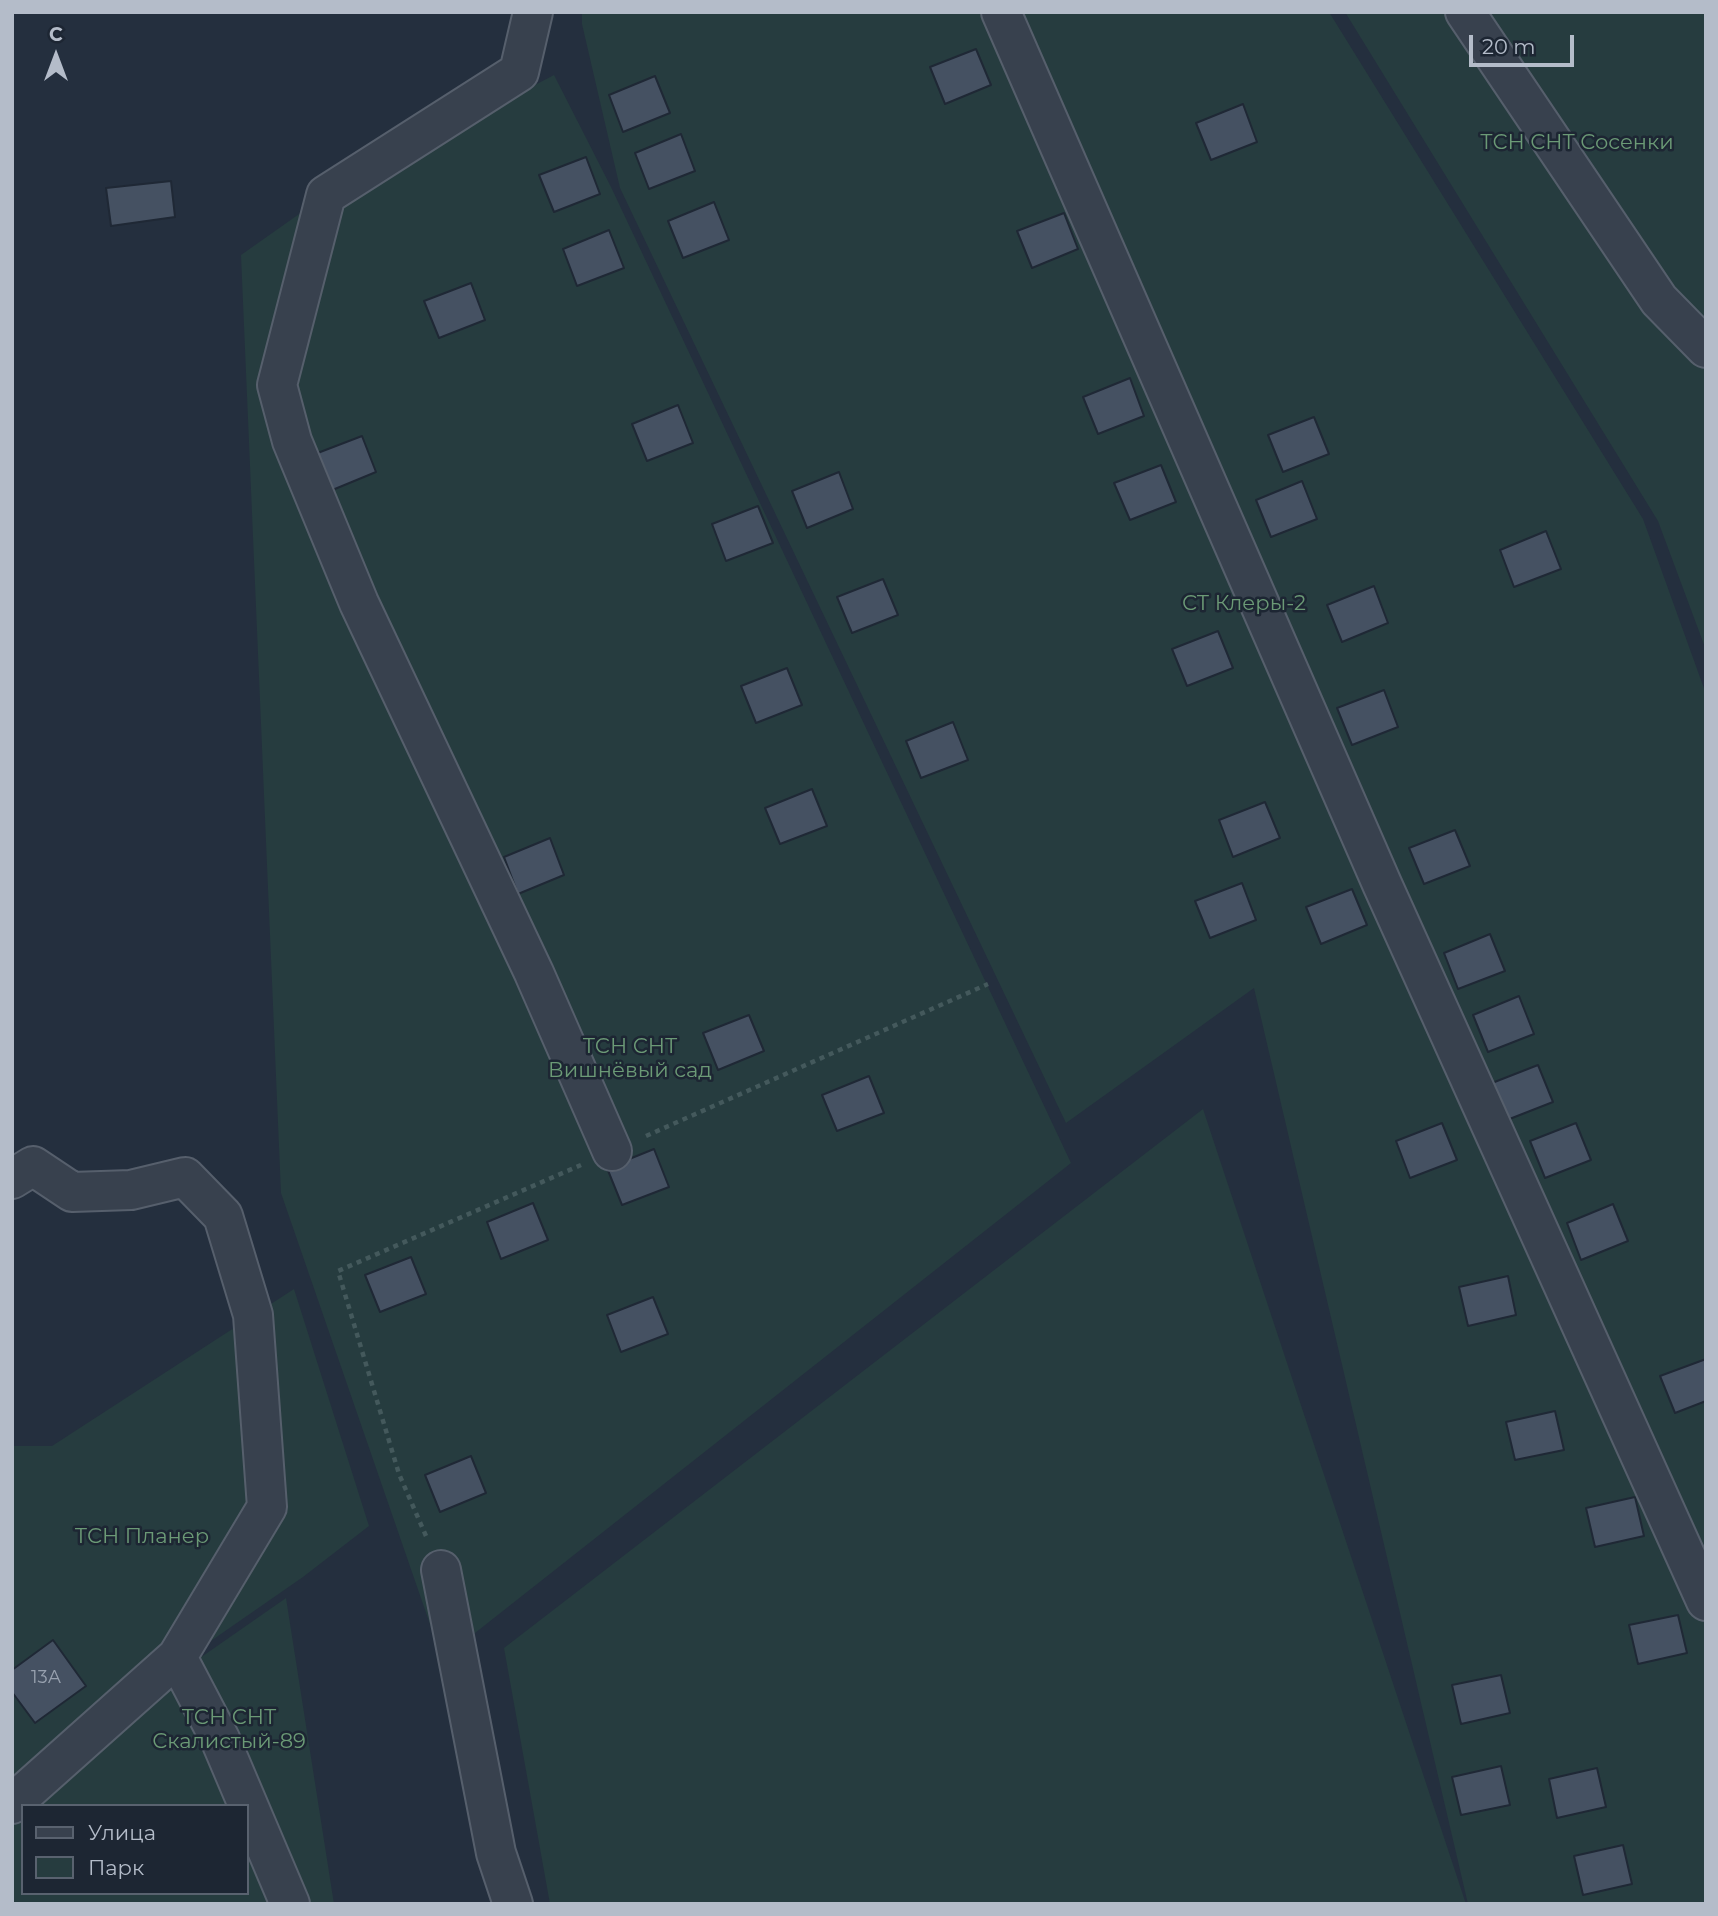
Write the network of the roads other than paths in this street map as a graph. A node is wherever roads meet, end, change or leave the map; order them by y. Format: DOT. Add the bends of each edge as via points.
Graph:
graph roads {
  1 [pos="533,12"];
  2 [pos="1001,12"];
  3 [pos="1465,12"];
  4 [pos="1706,348"];
  5 [pos="612,1151"];
  6 [pos="12,1179"];
  7 [pos="441,1570"];
  8 [pos="1706,1601"];
  9 [pos="177,1657"];
  10 [pos="12,1804"];
  11 [pos="247,1804"];
  12 [pos="248,1806"];
  13 [pos="290,1904"];
  14 [pos="513,1904"];
  1 -- 5 [label="lane" via="519,72 326,195 277,386 292,442 359,603 534,973"];
  2 -- 8 [label="lane" via="1382,884"];
  3 -- 4 [label="lane" via="1659,300"];
  6 -- 9 [label="lane" via="33,1166 72,1192 131,1190 185,1177 223,1216 253,1315 267,1507"];
  7 -- 14 [label="lane" via="496,1853"];
  9 -- 10 [label="lane"];
  9 -- 11 [label="lane"];
  12 -- 13 [label="lane"];
}
